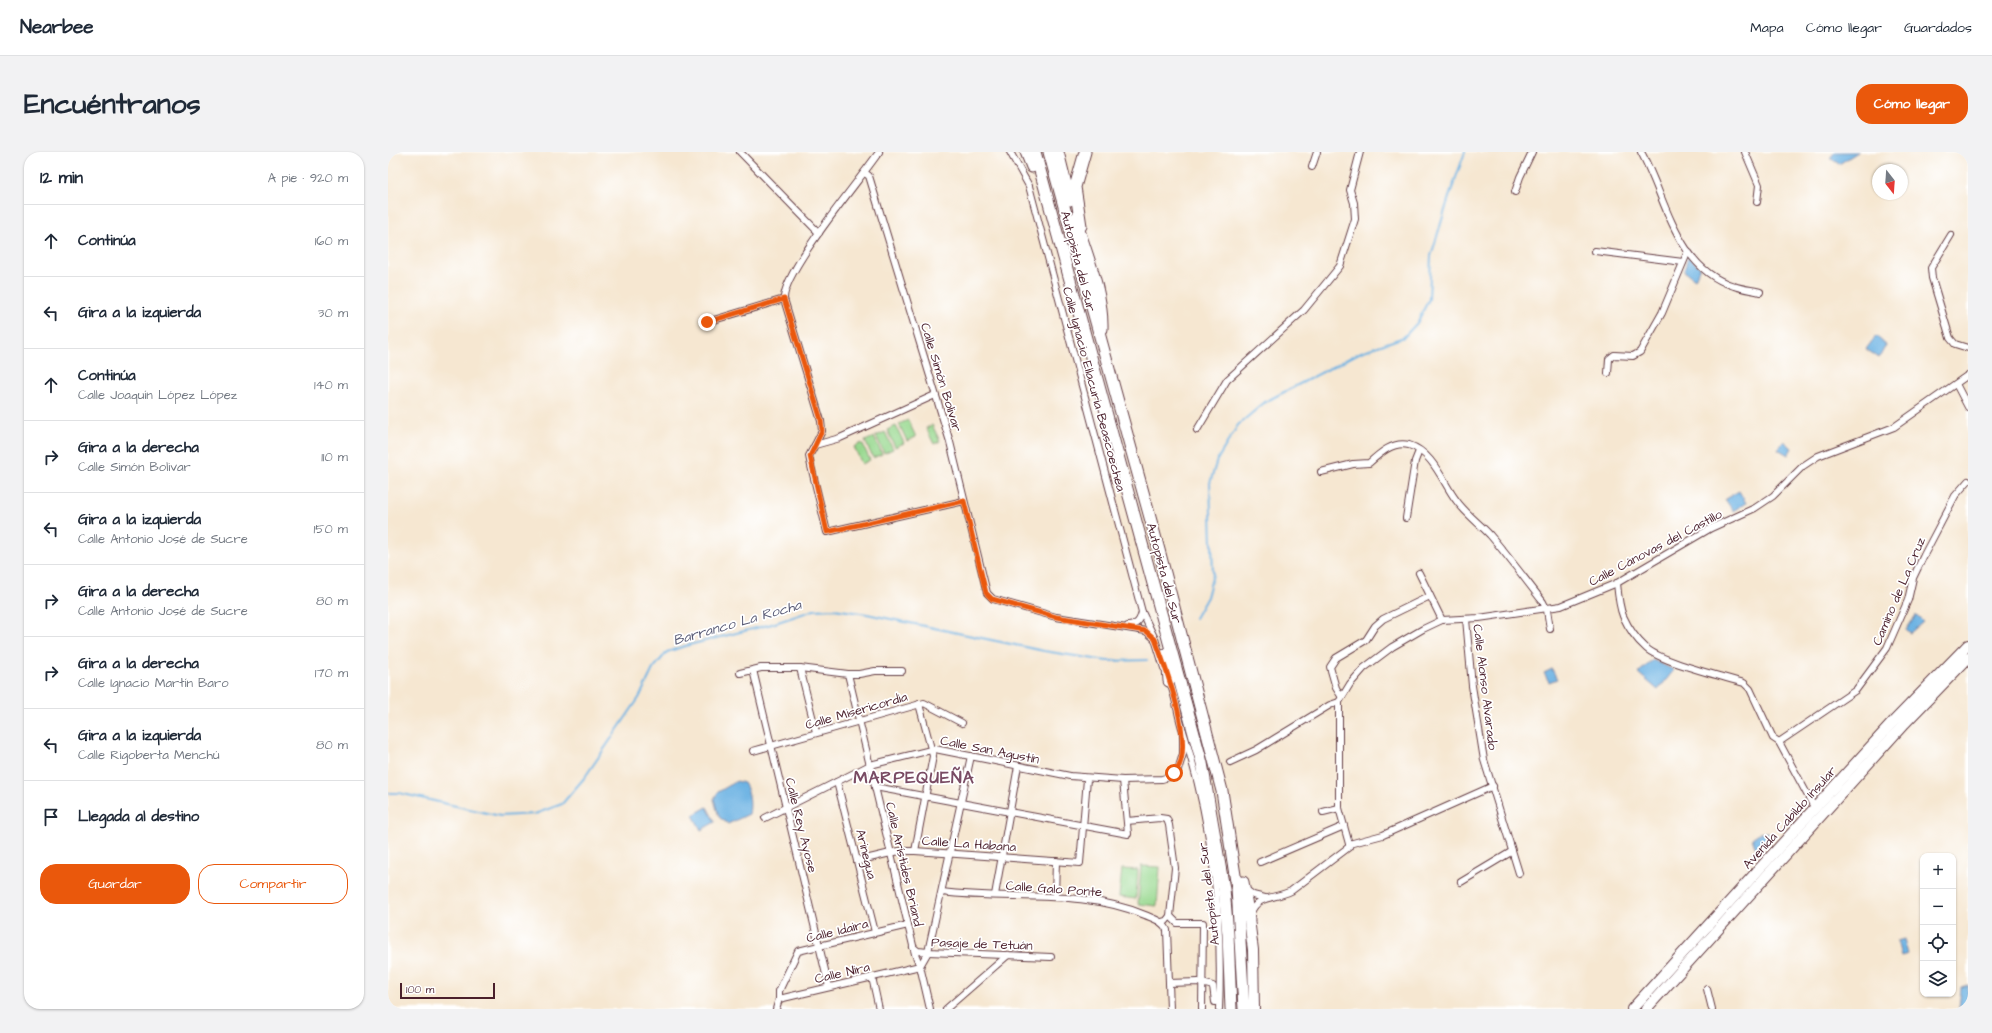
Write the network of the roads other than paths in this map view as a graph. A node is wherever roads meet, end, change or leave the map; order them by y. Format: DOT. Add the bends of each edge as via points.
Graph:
graph roads {
  1 [pos="740,152"];
  2 [pos="879,152"];
  3 [pos="1010,152"];
  4 [pos="1027,152"];
  5 [pos="1035,152"];
  6 [pos="1049,152"];
  7 [pos="1058,152"];
  8 [pos="1085,152"];
  9 [pos="1317,152"];
  10 [pos="1360,152"];
  11 [pos="1532,152"];
  12 [pos="1642,152"];
  13 [pos="1745,152"];
  14 [pos="1312,167"];
  15 [pos="865,173"];
  16 [pos="1515,192"];
  17 [pos="1757,202"];
  18 [pos="819,233"];
  19 [pos="1951,235"];
  20 [pos="1085,251"];
  21 [pos="1595,251"];
  22 [pos="1688,251"];
  23 [pos="1064,258"];
  24 [pos="1683,262"];
  25 [pos="1760,292"];
  26 [pos="784,296"];
  27 [pos="707,322"];
  28 [pos="1102,344"];
  29 [pos="1968,348"];
  30 [pos="1608,373"];
  31 [pos="1968,375"];
  32 [pos="1956,384"];
  33 [pos="935,394"];
  34 [pos="1968,407"];
  35 [pos="1197,430"];
  36 [pos="816,445"];
  37 [pos="1419,451"];
  38 [pos="1321,472"];
  39 [pos="1968,481"];
  40 [pos="964,501"];
  41 [pos="1406,518"];
  42 [pos="1419,572"];
  43 [pos="1617,583"];
  44 [pos="1430,596"];
  45 [pos="1547,610"];
  46 [pos="1142,612"];
  47 [pos="1163,619"];
  48 [pos="1466,619"];
  49 [pos="1442,620"];
  50 [pos="1126,627"];
  51 [pos="1550,629"];
  52 [pos="1155,639"];
  53 [pos="1968,645"];
  54 [pos="1968,658"];
  55 [pos="800,668"];
  56 [pos="753,670"];
  57 [pos="902,671"];
  58 [pos="740,674"];
  59 [pos="848,674"];
  60 [pos="1169,681"];
  61 [pos="1340,699"];
  62 [pos="919,704"];
  63 [pos="859,721"];
  64 [pos="962,723"];
  65 [pos="1183,731"];
  66 [pos="816,732"];
  67 [pos="1779,742"];
  68 [pos="772,746"];
  69 [pos="930,750"];
  70 [pos="753,751"];
  71 [pos="971,756"];
  72 [pos="1230,762"];
  73 [pos="870,765"];
  74 [pos="1018,766"];
  75 [pos="1087,779"];
  76 [pos="1123,780"];
  77 [pos="837,782"];
  78 [pos="1493,786"];
  79 [pos="875,787"];
  80 [pos="1222,792"];
  81 [pos="924,795"];
  82 [pos="961,802"];
  83 [pos="787,808"];
  84 [pos="1339,808"];
  85 [pos="1815,808"];
  86 [pos="1010,812"];
  87 [pos="1322,812"];
  88 [pos="765,818"];
  89 [pos="1127,821"];
  90 [pos="1084,825"];
  91 [pos="1344,826"];
  92 [pos="1350,844"];
  93 [pos="915,850"];
  94 [pos="950,852"];
  95 [pos="1511,852"];
  96 [pos="891,853"];
  97 [pos="1001,856"];
  98 [pos="857,861"];
  99 [pos="1056,861"];
  100 [pos="1260,862"];
  101 [pos="1519,873"];
  102 [pos="1461,882"];
  103 [pos="1244,888"];
  104 [pos="942,892"];
  105 [pos="995,895"];
  106 [pos="1055,897"];
  107 [pos="1271,898"];
  108 [pos="1170,916"];
  109 [pos="1249,919"];
  110 [pos="1162,922"];
  111 [pos="1177,923"];
  112 [pos="908,926"];
  113 [pos="1167,930"];
  114 [pos="875,932"];
  115 [pos="820,946"];
  116 [pos="913,946"];
  117 [pos="928,952"];
  118 [pos="1008,955"];
  119 [pos="1052,957"];
  120 [pos="920,966"];
  121 [pos="872,977"];
  122 [pos="1169,982"];
  123 [pos="1202,983"];
  124 [pos="1254,984"];
  125 [pos="829,987"];
  126 [pos="1707,989"];
  127 [pos="779,999"];
  128 [pos="776,1009"];
  129 [pos="879,1009"];
  130 [pos="930,1009"];
  131 [pos="946,1009"];
  132 [pos="1170,1009"];
  133 [pos="1202,1009"];
  134 [pos="1217,1009"];
  135 [pos="1231,1009"];
  136 [pos="1244,1009"];
  137 [pos="1254,1009"];
  138 [pos="1258,1009"];
  139 [pos="1632,1009"];
  140 [pos="1646,1009"];
  141 [pos="1712,1009"];
  1 -- 18 [label="street"];
  2 -- 15 [label="street"];
  3 -- 46 [label="street, Calle Ignacio Ellacuria Beascoechea" via="1029,186"];
  4 -- 23 [label="highway" via="1050,225"];
  5 -- 23 [label="highway, Autopista del Sur"];
  6 -- 28 [label="highway, Autopista del Sur"];
  7 -- 20 [label="highway"];
  8 -- 20 [label="highway" via="1075,187"];
  9 -- 14 [label="street"];
  10 -- 35 [label="street" via="1350,190 1355,219 1340,266 1304,310 1227,380"];
  11 -- 16 [label="street"];
  12 -- 22 [label="street" via="1667,214"];
  13 -- 17 [label="street" via="1759,185"];
  15 -- 18 [label="street"];
  15 -- 33 [label="street, Calle Simón Bolivar" via="869,176"];
  18 -- 26 [label="street" via="799,263"];
  19 -- 29 [label="street" via="1931,268 1932,278 1950,338 1955,344"];
  20 -- 28 [label="highway" via="1102,318"];
  21 -- 24 [label="street"];
  22 -- 24 [label="street"];
  22 -- 25 [label="street" via="1721,281"];
  23 -- 47 [label="highway, Autopista del Sur"];
  24 -- 30 [label="street" via="1662,313 1640,352 1633,356 1614,355 1609,360"];
  26 -- 27 [label="street"];
  26 -- 36 [label="street" via="821,420 822,431"];
  28 -- 80 [label="highway, Autopista del Sur"];
  31 -- 32 [label="street, Calle Cánovas del Castillo"];
  32 -- 34 [label="street"];
  32 -- 43 [label="street, Calle Cánovas del Castillo" via="1894,427 1818,456 1755,508 1711,528"];
  33 -- 36 [label="street" via="840,438"];
  33 -- 40 [label="street, Calle Simón Bolivar"];
  36 -- 40 [label="street" via="810,456 827,532"];
  37 -- 38 [label="street" via="1399,444 1383,450 1369,463"];
  37 -- 41 [label="street" via="1415,461"];
  37 -- 45 [label="street" via="1433,464 1456,500 1490,535"];
  39 -- 67 [label="street, Camino de La Cruz" via="1955,496 1924,555 1887,648 1856,690"];
  40 -- 50 [label="street, Calle Simón Bolivar" via="986,593 992,599 1056,617"];
  42 -- 44 [label="street"];
  43 -- 45 [label="street, Calle Cánovas del Castillo"];
  43 -- 67 [label="street" via="1623,615 1628,626 1646,648 1682,664 1744,683 1750,689 1773,738"];
  44 -- 49 [label="street"];
  44 -- 61 [label="street" via="1383,619 1366,640 1336,658 1330,667"];
  45 -- 48 [label="street, Calle Cánovas del Castillo"];
  45 -- 51 [label="street"];
  46 -- 50 [label="street" via="1140,620 1135,625"];
  46 -- 52 [label="street, Calle Ignacio Ellacuria Beascoechea"];
  47 -- 60 [label="highway"];
  47 -- 135 [label="highway, Autopista del Sur" via="1202,763 1218,848 1228,934"];
  48 -- 49 [label="street, Calle Cánovas del Castillo"];
  48 -- 78 [label="street, Calle Alonso Alvarado" via="1472,686 1484,760"];
  49 -- 61 [label="street, Calle Cánovas del Castillo" via="1392,647 1364,668"];
  50 -- 52 [label="street" via="1146,631"];
  52 -- 60 [label="street, Calle Ignacio Ellacuria Beascoechea"];
  53 -- 85 [label="main road, Avenida Cabildo Insular"];
  54 -- 140 [label="main road, Avenida Cabildo Insular" via="1862,769"];
  55 -- 56 [label="street"];
  55 -- 59 [label="street"];
  55 -- 66 [label="street"];
  56 -- 58 [label="street"];
  56 -- 68 [label="street, Calle Rey Ayose"];
  57 -- 59 [label="street"];
  59 -- 63 [label="street, Calle Arístides Briand"];
  60 -- 65 [label="street, Calle Ignacio Ellacuria Beascoechea"];
  61 -- 72 [label="street, Calle Cánovas del Castillo" via="1256,750"];
  61 -- 84 [label="street"];
  62 -- 63 [label="street, Calle Misericordia"];
  62 -- 64 [label="street, Calle Misericordia" via="924,703"];
  62 -- 69 [label="street"];
  63 -- 66 [label="street, Calle Misericordia"];
  63 -- 73 [label="street, Calle Arístides Briand"];
  65 -- 76 [label="street, Calle San Agustín" via="1182,762 1178,770 1169,776 1151,780"];
  65 -- 134 [label="street, Calle Ignacio Ellacuria Beascoechea" via="1196,775 1213,860 1219,922 1220,970"];
  66 -- 68 [label="street, Calle Misericordia"];
  67 -- 85 [label="street"];
  68 -- 70 [label="street, Calle Misericordia"];
  68 -- 83 [label="street, Calle Rey Ayose"];
  69 -- 71 [label="street, Calle San Agustín"];
  69 -- 73 [label="street, Calle San Agustín"];
  69 -- 81 [label="street" via="933,756"];
  71 -- 74 [label="street, Calle San Agustín"];
  71 -- 82 [label="street"];
  73 -- 77 [label="street, Calle San Agustín"];
  73 -- 79 [label="street, Calle Arístides Briand"];
  74 -- 75 [label="street, Calle San Agustín"];
  74 -- 86 [label="street"];
  75 -- 76 [label="street, Calle San Agustín"];
  75 -- 90 [label="street"];
  76 -- 89 [label="street"];
  77 -- 83 [label="street, Calle San Agustín"];
  77 -- 98 [label="street, Arinegua"];
  78 -- 92 [label="street" via="1383,835"];
  78 -- 95 [label="street, Calle Alonso Alvarado"];
  79 -- 81 [label="street"];
  79 -- 96 [label="street, Calle Arístides Briand"];
  80 -- 103 [label="highway" via="1235,822"];
  80 -- 136 [label="highway, Autopista del Sur" via="1237,888"];
  81 -- 82 [label="street"];
  81 -- 93 [label="street"];
  82 -- 86 [label="street"];
  82 -- 94 [label="street"];
  83 -- 88 [label="street, Calle San Agustín"];
  83 -- 115 [label="street, Calle Rey Ayose"];
  84 -- 87 [label="street"];
  84 -- 91 [label="street"];
  85 -- 139 [label="main road, Avenida Cabildo Insular"];
  86 -- 90 [label="street"];
  86 -- 97 [label="street"];
  89 -- 90 [label="street" via="1128,834"];
  89 -- 108 [label="street" via="1167,819 1175,862"];
  90 -- 99 [label="street, Calle La Habana" via="1080,863"];
  91 -- 92 [label="street"];
  91 -- 100 [label="street"];
  92 -- 107 [label="street" via="1291,891"];
  93 -- 94 [label="street, Calle La Habana"];
  93 -- 96 [label="street, Calle La Habana"];
  94 -- 97 [label="street, Calle La Habana"];
  94 -- 104 [label="street"];
  95 -- 101 [label="street, Calle Alonso Alvarado"];
  95 -- 102 [label="street"];
  96 -- 98 [label="street, Calle La Habana"];
  96 -- 112 [label="street, Calle Arístides Briand"];
  97 -- 99 [label="street, Calle La Habana"];
  97 -- 105 [label="street"];
  98 -- 114 [label="street, Arinegua"];
  99 -- 106 [label="street"];
  103 -- 107 [label="street" via="1253,895"];
  103 -- 109 [label="highway"];
  104 -- 105 [label="street, Calle Galo Ponte"];
  104 -- 117 [label="street"];
  105 -- 106 [label="street, Calle Galo Ponte"];
  106 -- 110 [label="street, Calle Galo Ponte" via="1128,907"];
  107 -- 109 [label="street" via="1259,900 1253,905"];
  108 -- 110 [label="street"];
  108 -- 111 [label="street"];
  109 -- 124 [label="main road"];
  110 -- 113 [label="street"];
  111 -- 113 [label="street"];
  111 -- 123 [label="street" via="1203,923"];
  112 -- 114 [label="street, Calle Idaira"];
  112 -- 116 [label="street, Calle Arístides Briand"];
  113 -- 122 [label="street"];
  114 -- 115 [label="street, Calle Idaira"];
  115 -- 125 [label="street, Calle Rey Ayose"];
  115 -- 127 [label="street, Calle Idaira" via="798,951 779,991"];
  116 -- 117 [label="street, Pasaje de Tetuán" via="918,951"];
  116 -- 120 [label="street, Calle Arístides Briand"];
  117 -- 118 [label="street, Pasaje de Tetuán"];
  117 -- 120 [label="street"];
  118 -- 119 [label="street, Pasaje de Tetuán"];
  118 -- 131 [label="street"];
  120 -- 121 [label="street, Calle Nira"];
  120 -- 130 [label="street, Calle Arístides Briand"];
  121 -- 125 [label="street, Calle Nira"];
  121 -- 129 [label="street"];
  122 -- 123 [label="street"];
  122 -- 132 [label="street"];
  123 -- 133 [label="street"];
  123 -- 134 [label="street" via="1213,986"];
  124 -- 137 [label="main road"];
  124 -- 138 [label="main road"];
  125 -- 127 [label="street, Calle Nira"];
  126 -- 141 [label="street"];
  127 -- 128 [label="street"];
}
